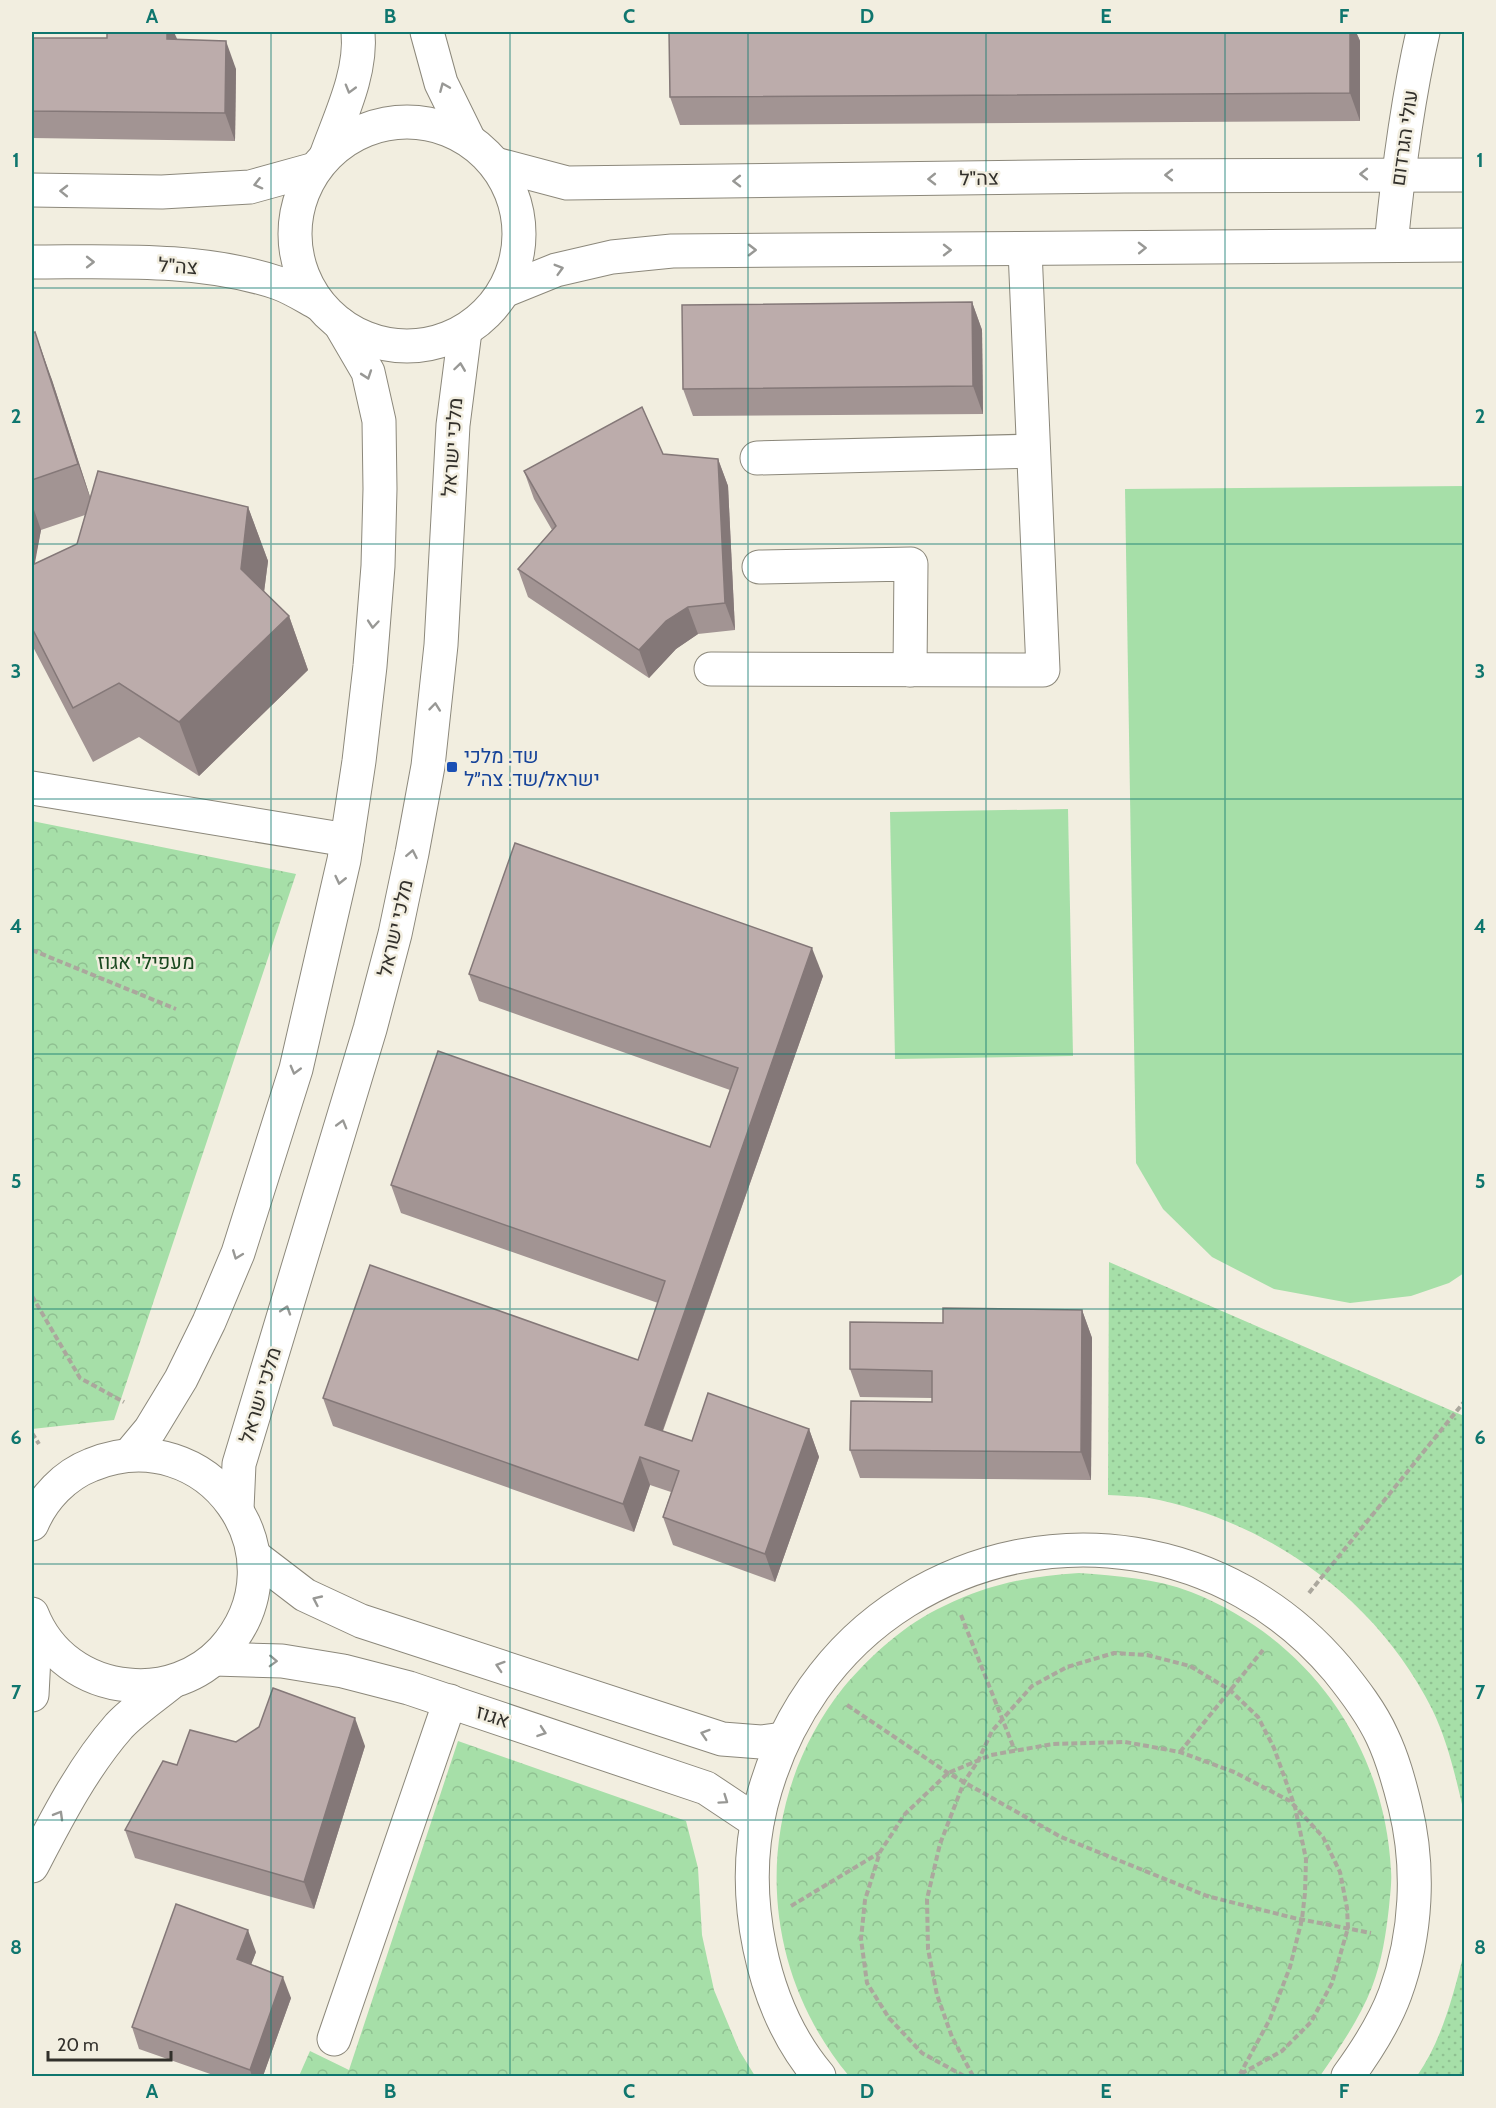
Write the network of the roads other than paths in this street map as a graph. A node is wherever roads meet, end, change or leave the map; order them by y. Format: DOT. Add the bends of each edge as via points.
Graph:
graph roads {
  1 [pos="358,32"];
  2 [pos="427,32"];
  3 [pos="1423,32"];
  4 [pos="469,140"];
  5 [pos="320,162"];
  6 [pos="495,164"];
  7 [pos="1398,174"];
  8 [pos="1464,175"];
  9 [pos="32,190"];
  10 [pos="1391,245"];
  11 [pos="1464,245"];
  12 [pos="1025,250"];
  13 [pos="32,262"];
  14 [pos="504,291"];
  15 [pos="330,314"];
  16 [pos="465,331"];
  17 [pos="1033,451"];
  18 [pos="757,458"];
  19 [pos="759,567"];
  20 [pos="711,669"];
  21 [pos="910,670"];
  22 [pos="32,788"];
  23 [pos="347,840"];
  24 [pos="130,1454"];
  25 [pos="47,1483"];
  26 [pos="237,1509"];
  27 [pos="32,1524"];
  28 [pos="254,1556"];
  29 [pos="32,1614"];
  30 [pos="32,1640"];
  31 [pos="214,1659"];
  32 [pos="172,1682"];
  33 [pos="32,1695"];
  34 [pos="450,1701"];
  35 [pos="783,1738"];
  36 [pos="757,1822"];
  37 [pos="32,1866"];
  38 [pos="334,2039"];
  39 [pos="819,2076"];
  40 [pos="1348,2076"];
  1 -- 5 [label="street, one-way" via="360,48 350,90"];
  4 -- 2 [label="street, one-way" via="441,82"];
  3 -- 7 [label="street, עולי הגרדום"];
  4 -- 5 [label="street" via="446,128 394,122 346,139"];
  4 -- 6 [label="street"];
  5 -- 9 [label="street, one-way" via="250,187 162,192"];
  5 -- 15 [label="street" via="301,198 295,237 306,283"];
  7 -- 6 [label="street, צה\"ל, one-way" via="567,183"];
  6 -- 14 [label="street" via="512,193 520,226 517,260"];
  7 -- 8 [label="street, צה\"ל"];
  7 -- 10 [label="street, עולי הגרדום"];
  10 -- 11 [label="street"];
  12 -- 10 [label="street, one-way"];
  14 -- 12 [label="street, one-way" via="556,270 612,257 672,251"];
  12 -- 17 [label="street"];
  13 -- 15 [label="street, צה\"ל, one-way" via="184,265 230,271 279,284"];
  14 -- 16 [label="street, צה\"ל" via="487,313"];
  15 -- 16 [label="street, צה\"ל" via="363,336 388,344 415,346"];
  15 -- 23 [label="street, one-way" via="368,372 379,421 378,566 370,666"];
  26 -- 16 [label="street, מלכי ישראל, one-way" via="239,1464 370,1029 412,853 428,766 441,645 453,425"];
  17 -- 18 [label="street"];
  17 -- 21 [label="street" via="1043,670"];
  19 -- 21 [label="street" via="911,564"];
  20 -- 21 [label="street"];
  22 -- 23 [label="street"];
  23 -- 24 [label="street, one-way" via="296,1069 238,1253 181,1379 150,1430"];
  24 -- 25 [label="street" via="105,1459"];
  24 -- 26 [label="street" via="160,1456 190,1467 217,1485"];
  25 -- 27 [label="street" via="45,1500"];
  26 -- 28 [label="street"];
  28 -- 31 [label="street" via="255,1584 248,1612 234,1638"];
  35 -- 28 [label="street, one-way" via="761,1742 722,1739 361,1621 305,1595"];
  29 -- 32 [label="street" via="38,1629 57,1653 82,1672 131,1686"];
  30 -- 33 [label="street"];
  31 -- 32 [label="street"];
  31 -- 34 [label="street, אגוז, one-way" via="282,1661 343,1671"];
  37 -- 32 [label="street, one-way" via="90,1764 120,1725"];
  34 -- 36 [label="street, אגוז, one-way" via="706,1788"];
  34 -- 38 [label="street"];
  35 -- 36 [label="street" via="767,1779"];
  35 -- 40 [label="street" via="805,1699 845,1649 888,1612 932,1585 993,1561 1033,1552 1079,1549 1139,1553 1226,1582 1287,1620 1318,1647 1357,1693 1397,1771 1412,1835 1415,1873 1410,1940 1395,1993 1375,2038"];
  36 -- 39 [label="street" via="752,1869 756,1928 766,1974 787,2027"];
}
